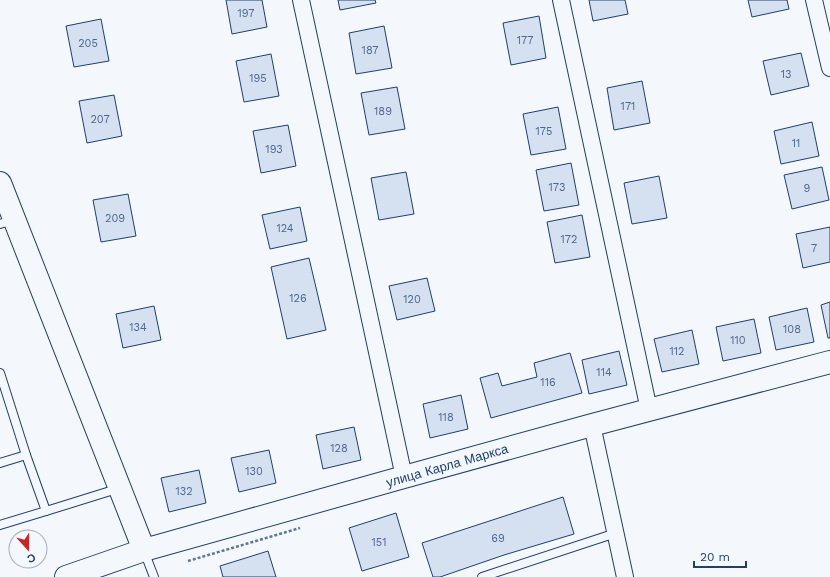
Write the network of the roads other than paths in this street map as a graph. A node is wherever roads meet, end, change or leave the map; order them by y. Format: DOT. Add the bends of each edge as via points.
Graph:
graph roads {
  1 [pos="300,0"];
  2 [pos="561,0"];
  3 [pos="814,0"];
  4 [pos="830,65"];
  5 [pos="0,183"];
  6 [pos="7,222"];
  7 [pos="830,362"];
  8 [pos="0,373"];
  9 [pos="649,410"];
  10 [pos="592,425"];
  11 [pos="26,455"];
  12 [pos="0,463"];
  13 [pos="404,477"];
  14 [pos="120,488"];
  15 [pos="46,511"];
  16 [pos="0,526"];
  17 [pos="616,532"];
  18 [pos="144,550"];
  19 [pos="154,576"];
  20 [pos="66,577"];
  21 [pos="482,577"];
  22 [pos="625,577"];
  1 -- 13 [label="street"];
  2 -- 9 [label="street"];
  3 -- 4 [label="street"];
  5 -- 6 [label="street"];
  6 -- 14 [label="street"];
  7 -- 9 [label="street, улица Карла Маркса"];
  8 -- 11 [label="lane"];
  9 -- 10 [label="street, улица Карла Маркса"];
  10 -- 13 [label="street, улица Карла Маркса"];
  10 -- 17 [label="street"];
  11 -- 12 [label="lane"];
  11 -- 15 [label="lane"];
  13 -- 18 [label="street, улица Карла Маркса"];
  14 -- 15 [label="lane"];
  14 -- 18 [label="street"];
  15 -- 16 [label="lane"];
  17 -- 21 [label="lane"];
  17 -- 22 [label="street"];
  18 -- 19 [label="lane"];
  18 -- 20 [label="street, улица Карла Маркса"];
}
